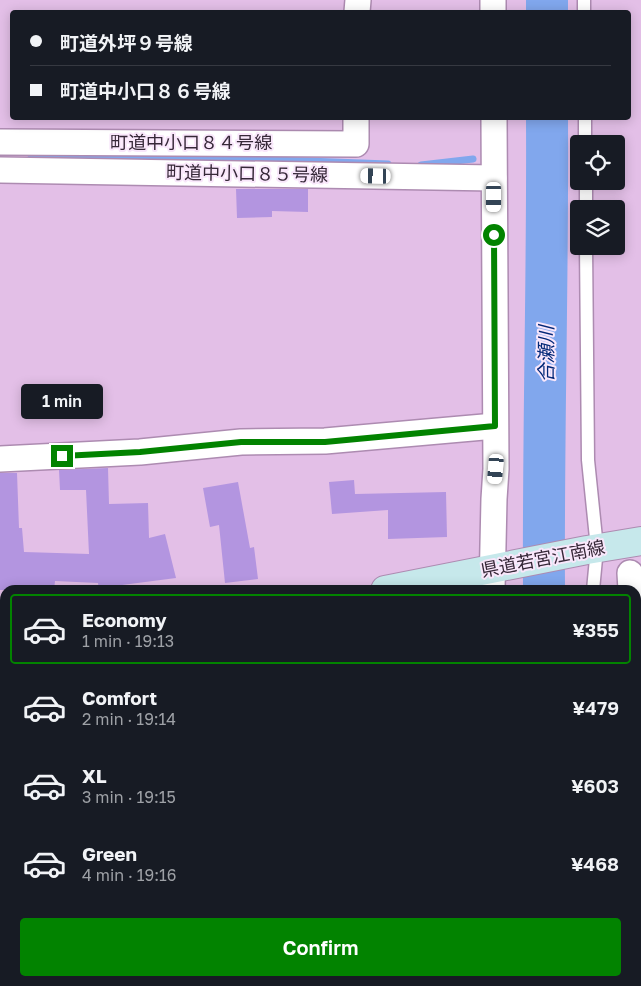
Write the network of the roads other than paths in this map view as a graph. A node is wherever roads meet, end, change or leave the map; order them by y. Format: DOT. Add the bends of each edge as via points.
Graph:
graph roads {
  1 [pos="356,120"];
  2 [pos="494,120"];
  3 [pos="585,120"];
  4 [pos="585,135"];
  5 [pos="0,142"];
  6 [pos="0,170"];
  7 [pos="494,178"];
  8 [pos="586,255"];
  9 [pos="495,426"];
  10 [pos="0,459"];
  11 [pos="641,541"];
  12 [pos="592,549"];
  13 [pos="495,575"];
  14 [pos="422,585"];
  15 [pos="593,585"];
  1 -- 5 [label="street, 町道中小口８４号線" via="356,144"];
  2 -- 7 [label="street"];
  3 -- 4 [label="lane"];
  6 -- 7 [label="street, 町道中小口８５号線"];
  7 -- 9 [label="street"];
  8 -- 12 [label="lane"];
  9 -- 10 [label="street" via="325,442 241,442 140,452"];
  9 -- 13 [label="street"];
  11 -- 12 [label="main road, 県道若宮江南線"];
  12 -- 13 [label="main road, 県道若宮江南線"];
  12 -- 15 [label="lane"];
  13 -- 14 [label="main road, 県道若宮江南線"];
}
